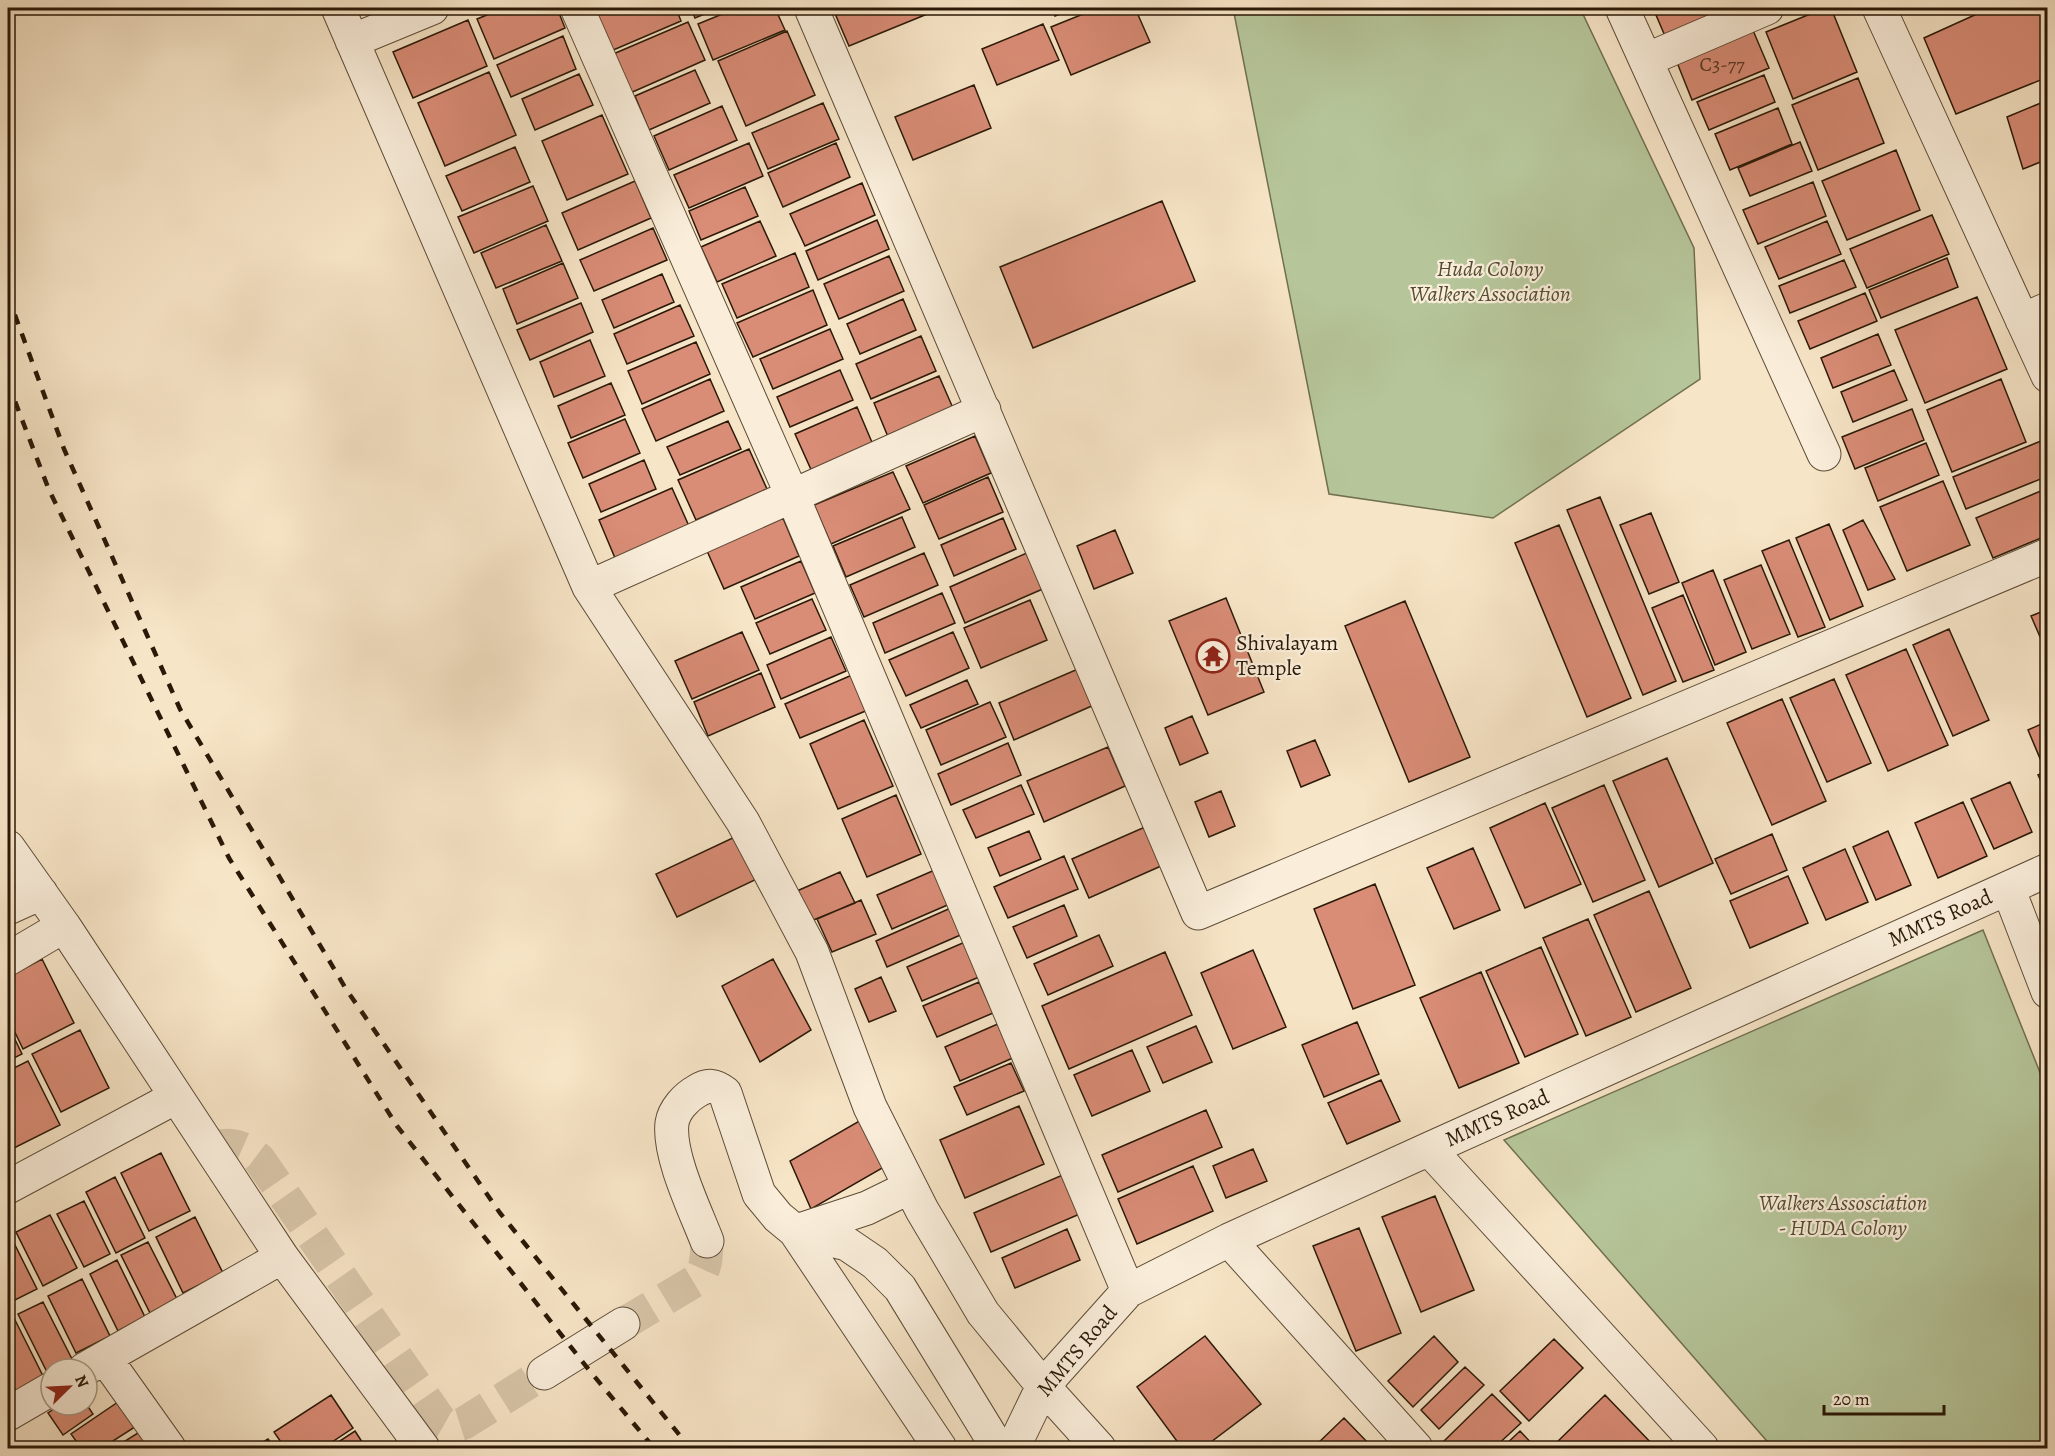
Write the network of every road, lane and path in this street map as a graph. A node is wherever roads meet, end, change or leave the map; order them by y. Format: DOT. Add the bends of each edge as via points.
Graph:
graph roads {
  1 [pos="338,8"];
  2 [pos="432,8"];
  3 [pos="577,8"];
  4 [pos="812,8"];
  5 [pos="1622,8"];
  6 [pos="1767,8"];
  7 [pos="1878,8"];
  8 [pos="352,41"];
  9 [pos="1646,60"];
  10 [pos="2035,314"];
  11 [pos="2048,376"];
  12 [pos="984,410"];
  13 [pos="1824,454"];
  14 [pos="792,495"];
  15 [pos="2048,555"];
  16 [pos="589,586"];
  17 [pos="8,847"];
  18 [pos="2048,870"];
  19 [pos="2008,888"];
  20 [pos="40,893"];
  21 [pos="8,908"];
  22 [pos="64,926"];
  23 [pos="8,958"];
  24 [pos="2048,992"];
  25 [pos="176,1097"];
  26 [pos="1429,1149"];
  27 [pos="8,1187"];
  28 [pos="910,1187"];
  29 [pos="795,1231"];
  30 [pos="1229,1240"];
  31 [pos="707,1241"];
  32 [pos="282,1257"];
  33 [pos="1128,1291"];
  34 [pos="623,1324"];
  35 [pos="99,1361"];
  36 [pos="99,1368"];
  37 [pos="544,1373"];
  38 [pos="1043,1386"];
  39 [pos="39,1396"];
  40 [pos="8,1414"];
  41 [pos="169,1449"];
  42 [pos="423,1449"];
  43 [pos="940,1449"];
  44 [pos="998,1449"];
  45 [pos="1013,1449"];
  46 [pos="1099,1449"];
  47 [pos="1416,1449"];
  48 [pos="1702,1449"];
  1 -- 8 [label="street"];
  2 -- 8 [label="street"];
  3 -- 14 [label="street"];
  4 -- 12 [label="street"];
  5 -- 9 [label="street"];
  6 -- 9 [label="street"];
  7 -- 10 [label="street"];
  8 -- 16 [label="street"];
  9 -- 13 [label="street"];
  10 -- 11 [label="street"];
  12 -- 14 [label="street"];
  12 -- 15 [label="street" via="1198,913"];
  14 -- 16 [label="street"];
  14 -- 33 [label="street"];
  16 -- 28 [label="street" via="743,822 812,952 870,1107"];
  17 -- 20 [label="street"];
  18 -- 19 [label="street, MMTS Road"];
  19 -- 24 [label="street"];
  19 -- 26 [label="street, MMTS Road"];
  20 -- 21 [label="street"];
  20 -- 22 [label="street"];
  22 -- 23 [label="street"];
  22 -- 25 [label="street"];
  25 -- 27 [label="street"];
  25 -- 32 [label="street"];
  26 -- 30 [label="street, MMTS Road"];
  26 -- 48 [label="street"];
  28 -- 29 [label="street" via="867,1208"];
  28 -- 38 [label="street" via="983,1313"];
  29 -- 31 [label="street" via="759,1194 725,1093 711,1086 690,1095 672,1121 672,1141 679,1167"];
  29 -- 43 [label="street"];
  29 -- 44 [label="street" via="847,1244 875,1263 900,1288"];
  30 -- 33 [label="street, MMTS Road"];
  30 -- 47 [label="street"];
  32 -- 35 [label="street"];
  32 -- 42 [label="street"];
  33 -- 38 [label="street, MMTS Road"];
  34 -- 37 [label="street"];
  36 -- 41 [label="street"];
  38 -- 45 [label="street, MMTS Road"];
  38 -- 46 [label="street"];
  39 -- 40 [label="street"];
}
